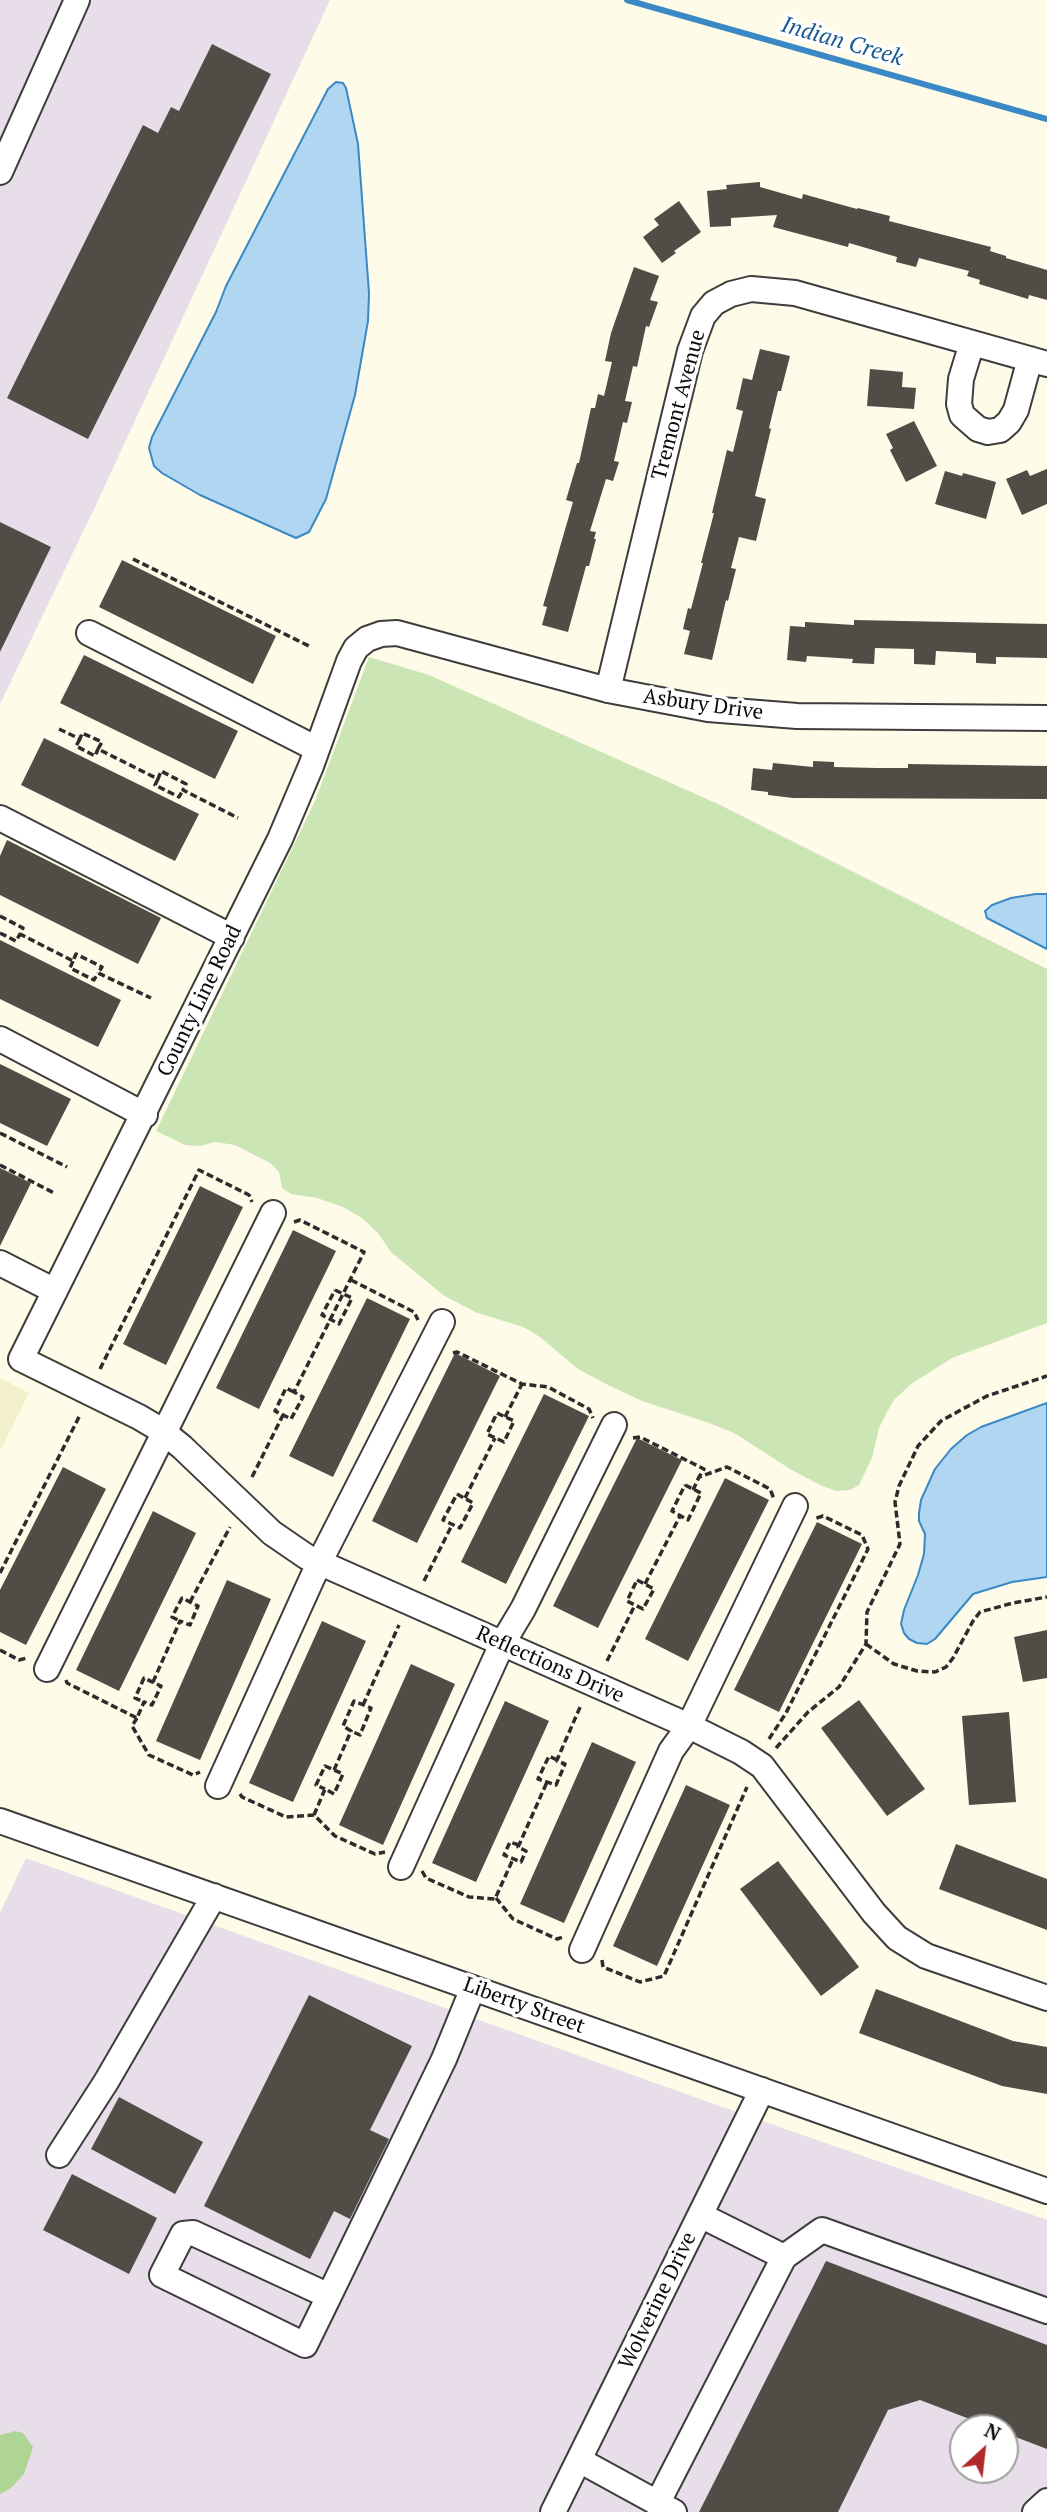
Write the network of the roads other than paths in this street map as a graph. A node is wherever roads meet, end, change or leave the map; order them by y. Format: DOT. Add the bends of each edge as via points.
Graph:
graph roads {
  1 [pos="77,0"];
  2 [pos="0,172"];
  3 [pos="972,343"];
  4 [pos="1039,361"];
  5 [pos="89,633"];
  6 [pos="367,639"];
  7 [pos="608,690"];
  8 [pos="1047,718"];
  9 [pos="317,749"];
  10 [pos="0,818"];
  11 [pos="232,937"];
  12 [pos="0,1040"];
  13 [pos="145,1115"];
  14 [pos="273,1213"];
  15 [pos="0,1263"];
  16 [pos="55,1291"];
  17 [pos="430,1322"];
  18 [pos="21,1359"];
  19 [pos="611,1431"];
  20 [pos="163,1433"];
  21 [pos="792,1513"];
  22 [pos="318,1563"];
  23 [pos="502,1644"];
  24 [pos="50,1663"];
  25 [pos="689,1726"];
  26 [pos="221,1778"];
  27 [pos="0,1821"];
  28 [pos="404,1859"];
  29 [pos="214,1896"];
  30 [pos="585,1942"];
  31 [pos="473,1988"];
  32 [pos="1047,1998"];
  33 [pos="762,2090"];
  34 [pos="59,2155"];
  35 [pos="1047,2191"];
  36 [pos="700,2216"];
  37 [pos="784,2257"];
  38 [pos="329,2296"];
  39 [pos="1047,2311"];
  40 [pos="579,2460"];
  41 [pos="1047,2501"];
  42 [pos="665,2508"];
  43 [pos="553,2512"];
  44 [pos="1035,2512"];
  1 -- 2 [label="street"];
  3 -- 4 [label="street, Tremont Avenue"];
  3 -- 4 [label="street, Tremont Avenue" via="959,404 969,424 988,432 1009,422"];
  3 -- 7 [label="street, Tremont Avenue" via="796,293 727,285 695,334"];
  5 -- 9 [label="street"];
  6 -- 7 [label="street, Asbury Drive" via="397,634"];
  6 -- 9 [label="street, County Line Road" via="349,661"];
  7 -- 8 [label="street, Asbury Drive" via="708,709 797,716"];
  9 -- 11 [label="street, County Line Road"];
  10 -- 11 [label="street"];
  11 -- 13 [label="street, County Line Road"];
  12 -- 13 [label="street"];
  13 -- 16 [label="street, County Line Road"];
  14 -- 20 [label="street"];
  15 -- 16 [label="street"];
  16 -- 18 [label="street, County Line Road"];
  17 -- 22 [label="street"];
  18 -- 20 [label="street, Reflections Drive"];
  19 -- 23 [label="street"];
  20 -- 22 [label="street, Reflections Drive" via="272,1532"];
  20 -- 24 [label="street"];
  21 -- 25 [label="street"];
  22 -- 23 [label="street, Reflections Drive"];
  22 -- 26 [label="street"];
  23 -- 25 [label="street, Reflections Drive"];
  23 -- 28 [label="street"];
  25 -- 30 [label="street" via="671,1751"];
  25 -- 32 [label="street, Reflections Drive" via="762,1766 897,1938 926,1956"];
  27 -- 29 [label="street, Liberty Street"];
  29 -- 31 [label="street, Liberty Street"];
  29 -- 34 [label="street"];
  31 -- 33 [label="street, Liberty Street"];
  31 -- 38 [label="street" via="444,2059"];
  33 -- 35 [label="street, Liberty Street"];
  33 -- 36 [label="street, Wolverine Drive"];
  36 -- 37 [label="street"];
  36 -- 40 [label="street, Wolverine Drive"];
  37 -- 39 [label="street" via="822,2230"];
  37 -- 42 [label="street"];
  38 -- 38 [label="street" via="193,2233 183,2234 162,2275 305,2345"];
  40 -- 42 [label="street"];
  40 -- 43 [label="street, Wolverine Drive"];
  41 -- 44 [label="street"];
}
